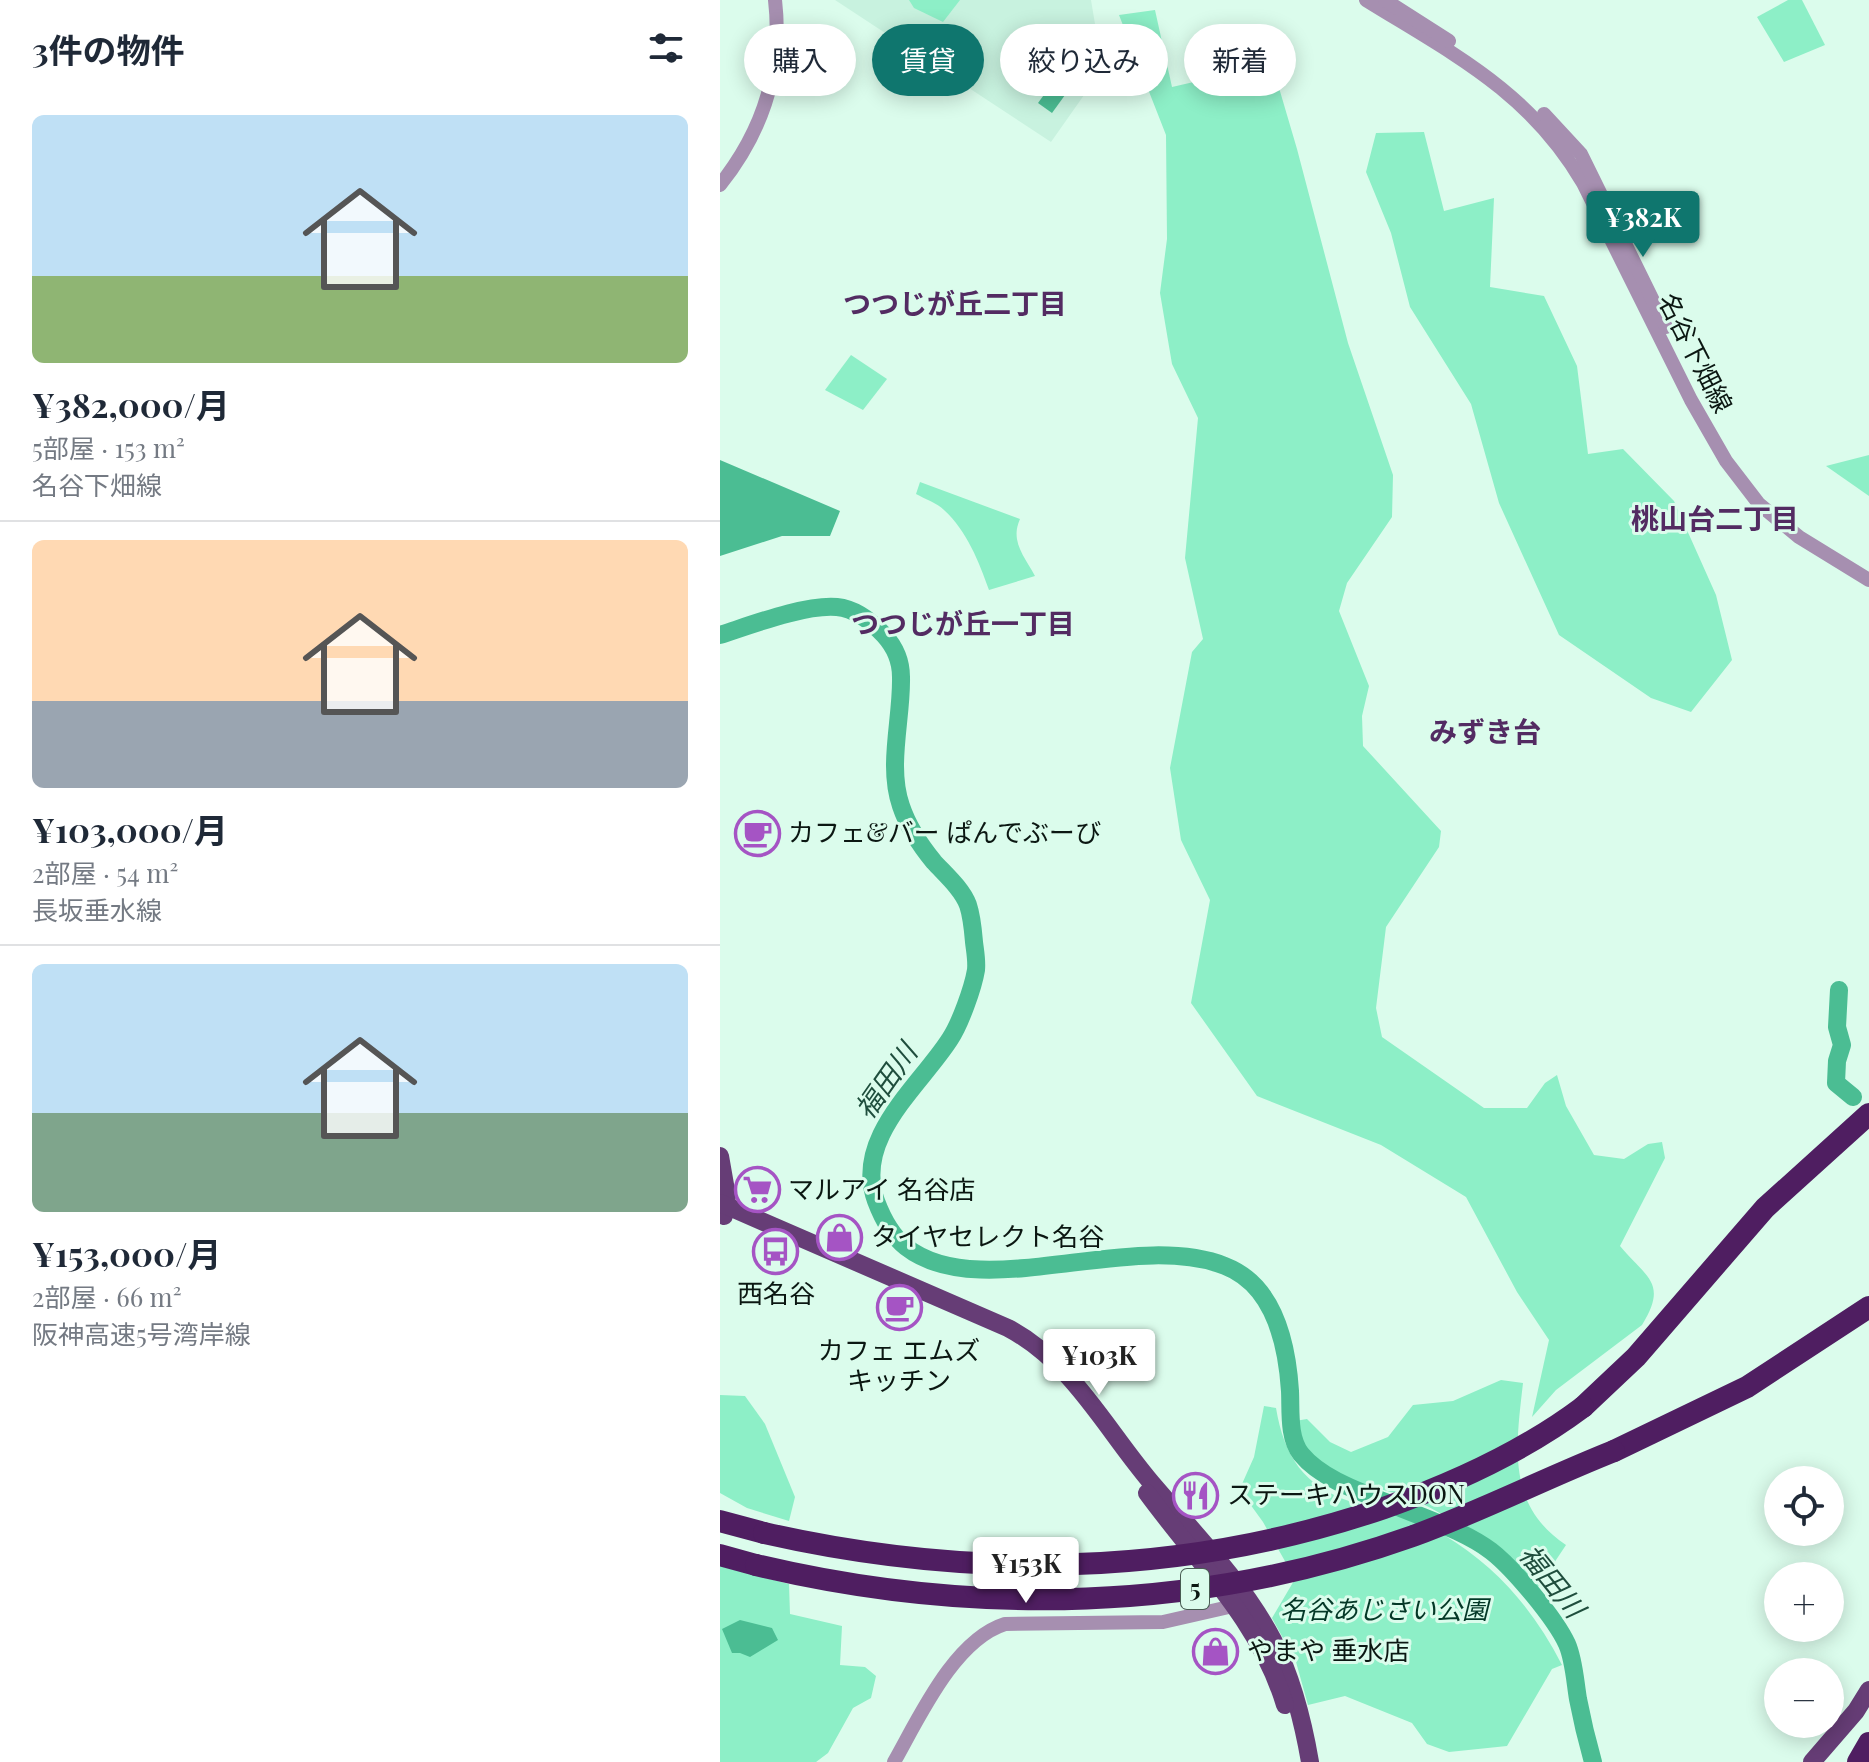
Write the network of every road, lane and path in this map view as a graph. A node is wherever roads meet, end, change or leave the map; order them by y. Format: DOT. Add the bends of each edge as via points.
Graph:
graph roads {
  1 [pos="775,0"];
  2 [pos="1366,0"];
  3 [pos="1385,0"];
  4 [pos="720,185"];
  5 [pos="1869,570"];
  6 [pos="1869,580"];
  7 [pos="1869,1114"];
  8 [pos="720,1156"];
  9 [pos="723,1210"];
  10 [pos="1869,1307"];
  11 [pos="720,1521"];
  12 [pos="720,1555"];
  13 [pos="1242,1604"];
  14 [pos="1869,1690"];
  15 [pos="1869,1743"];
  16 [pos="894,1762"];
  17 [pos="1299,1762"];
  18 [pos="1310,1762"];
  19 [pos="1812,1762"];
  20 [pos="1858,1762"];
  1 -- 4 [label="street" via="777,43 768,99 742,157"];
  2 -- 6 [label="street, 名谷下畑線" via="1505,89 1545,128 1583,183 1726,461 1759,504 1799,537"];
  3 -- 5 [label="street, 名谷下畑線" via="1518,88 1581,154 1696,394 1742,469 1792,521"];
  7 -- 11 [label="highway, 5, bridge" via="1765,1208 1636,1357 1583,1407 1514,1453 1403,1501 1307,1532 1210,1553 1023,1566 886,1556"];
  8 -- 9 [label="main road"];
  9 -- 13 [label="main road" via="1031,1342 1059,1365 1182,1516"];
  10 -- 12 [label="highway, 5, bridge" via="1747,1387 1614,1451 1462,1517 1366,1551 1267,1577 1167,1593 976,1599 884,1590"];
  13 -- 16 [label="street" via="1163,1622 1005,1624 991,1629 968,1645 951,1667"];
  13 -- 17 [label="main road" via="1277,1683"];
  13 -- 18 [label="main road" via="1283,1662"];
  14 -- 19 [label="main road"];
  15 -- 20 [label="highway"];
}
